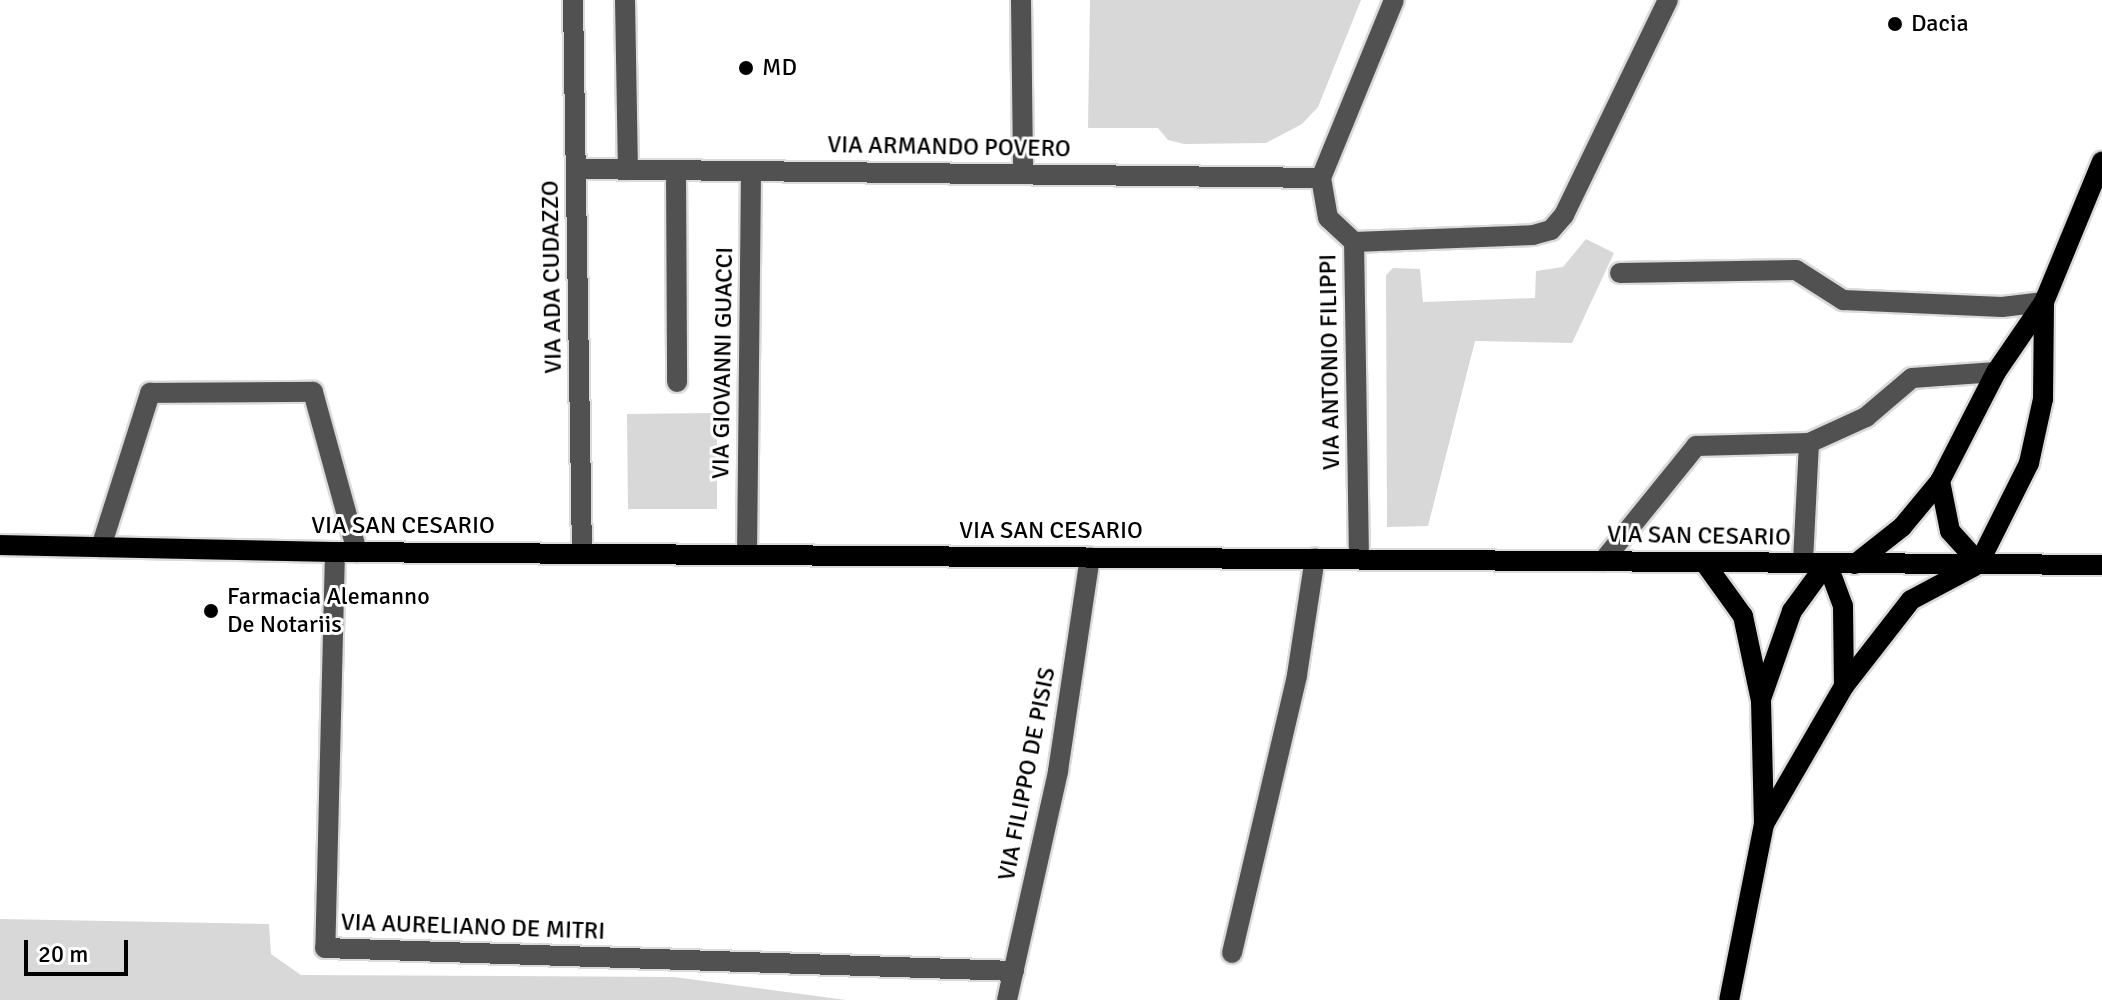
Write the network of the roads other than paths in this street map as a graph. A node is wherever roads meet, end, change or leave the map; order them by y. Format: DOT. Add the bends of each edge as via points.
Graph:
graph roads {
  1 [pos="573,0"];
  2 [pos="625,0"];
  3 [pos="1021,0"];
  4 [pos="1394,0"];
  5 [pos="1668,0"];
  6 [pos="2102,161"];
  7 [pos="576,169"];
  8 [pos="628,170"];
  9 [pos="676,170"];
  10 [pos="751,171"];
  11 [pos="1023,174"];
  12 [pos="1321,178"];
  13 [pos="1354,242"];
  14 [pos="1620,273"];
  15 [pos="2044,302"];
  16 [pos="1996,372"];
  17 [pos="677,382"];
  18 [pos="1809,443"];
  19 [pos="1940,481"];
  20 [pos="0,545"];
  21 [pos="101,547"];
  22 [pos="335,552"];
  23 [pos="357,552"];
  24 [pos="582,553"];
  25 [pos="747,555"];
  26 [pos="1090,557"];
  27 [pos="1315,558"];
  28 [pos="1359,558"];
  29 [pos="1603,561"];
  30 [pos="1704,562"];
  31 [pos="1803,563"];
  32 [pos="1827,563"];
  33 [pos="1979,563"];
  34 [pos="1855,564"];
  35 [pos="2102,565"];
  36 [pos="1844,686"];
  37 [pos="1761,701"];
  38 [pos="1764,824"];
  39 [pos="1232,953"];
  40 [pos="1014,971"];
  41 [pos="1007,1000"];
  42 [pos="1729,1000"];
  1 -- 7 [label="street, VIA ADA CUDAZZO"];
  2 -- 8 [label="street"];
  3 -- 11 [label="street"];
  4 -- 12 [label="street"];
  5 -- 13 [label="street" via="1564,215 1551,230"];
  6 -- 15 [label="main road"];
  7 -- 8 [label="street, VIA ARMANDO POVERO"];
  7 -- 24 [label="street, VIA ADA CUDAZZO"];
  8 -- 9 [label="street, VIA ARMANDO POVERO"];
  9 -- 10 [label="street, VIA ARMANDO POVERO"];
  9 -- 17 [label="street"];
  10 -- 11 [label="street, VIA ARMANDO POVERO"];
  10 -- 25 [label="street, VIA GIOVANNI GUACCI"];
  11 -- 12 [label="street, VIA ARMANDO POVERO"];
  12 -- 13 [label="street, VIA ANTONIO FILIPPI" via="1328,218"];
  13 -- 28 [label="street, VIA ANTONIO FILIPPI"];
  14 -- 15 [label="street" via="1796,270 1843,300 2002,307"];
  15 -- 16 [label="main road"];
  15 -- 33 [label="main road" via="2043,399 2029,463"];
  16 -- 18 [label="street" via="1912,378 1866,417"];
  16 -- 19 [label="main road"];
  18 -- 29 [label="street" via="1696,446"];
  18 -- 31 [label="street"];
  19 -- 33 [label="main road" via="1950,531"];
  19 -- 34 [label="main road" via="1902,527"];
  20 -- 21 [label="main road, VIA SAN CESARIO"];
  21 -- 22 [label="main road, VIA SAN CESARIO"];
  21 -- 23 [label="street" via="150,393 313,392"];
  22 -- 23 [label="main road, VIA SAN CESARIO"];
  22 -- 40 [label="street, VIA AURELIANO DE MITRI" via="325,948"];
  23 -- 24 [label="main road, VIA SAN CESARIO"];
  24 -- 25 [label="main road, VIA SAN CESARIO"];
  25 -- 26 [label="main road, VIA SAN CESARIO"];
  26 -- 27 [label="main road, VIA SAN CESARIO"];
  26 -- 40 [label="street, VIA FILIPPO DE PISIS" via="1058,771"];
  27 -- 28 [label="main road, VIA SAN CESARIO"];
  27 -- 39 [label="street" via="1297,675"];
  28 -- 29 [label="main road, VIA SAN CESARIO"];
  29 -- 30 [label="main road, VIA SAN CESARIO"];
  30 -- 31 [label="main road, VIA SAN CESARIO"];
  30 -- 37 [label="main road" via="1743,616"];
  31 -- 32 [label="main road, VIA SAN CESARIO"];
  32 -- 34 [label="main road, VIA SAN CESARIO"];
  32 -- 36 [label="main road" via="1843,606"];
  32 -- 37 [label="main road" via="1792,611"];
  33 -- 34 [label="main road, VIA SAN CESARIO"];
  33 -- 35 [label="main road, VIA SAN CESARIO"];
  33 -- 36 [label="main road" via="1911,600"];
  36 -- 38 [label="main road"];
  37 -- 38 [label="main road"];
  38 -- 42 [label="main road"];
  40 -- 41 [label="street, VIA FILIPPO DE PISIS"];
}
